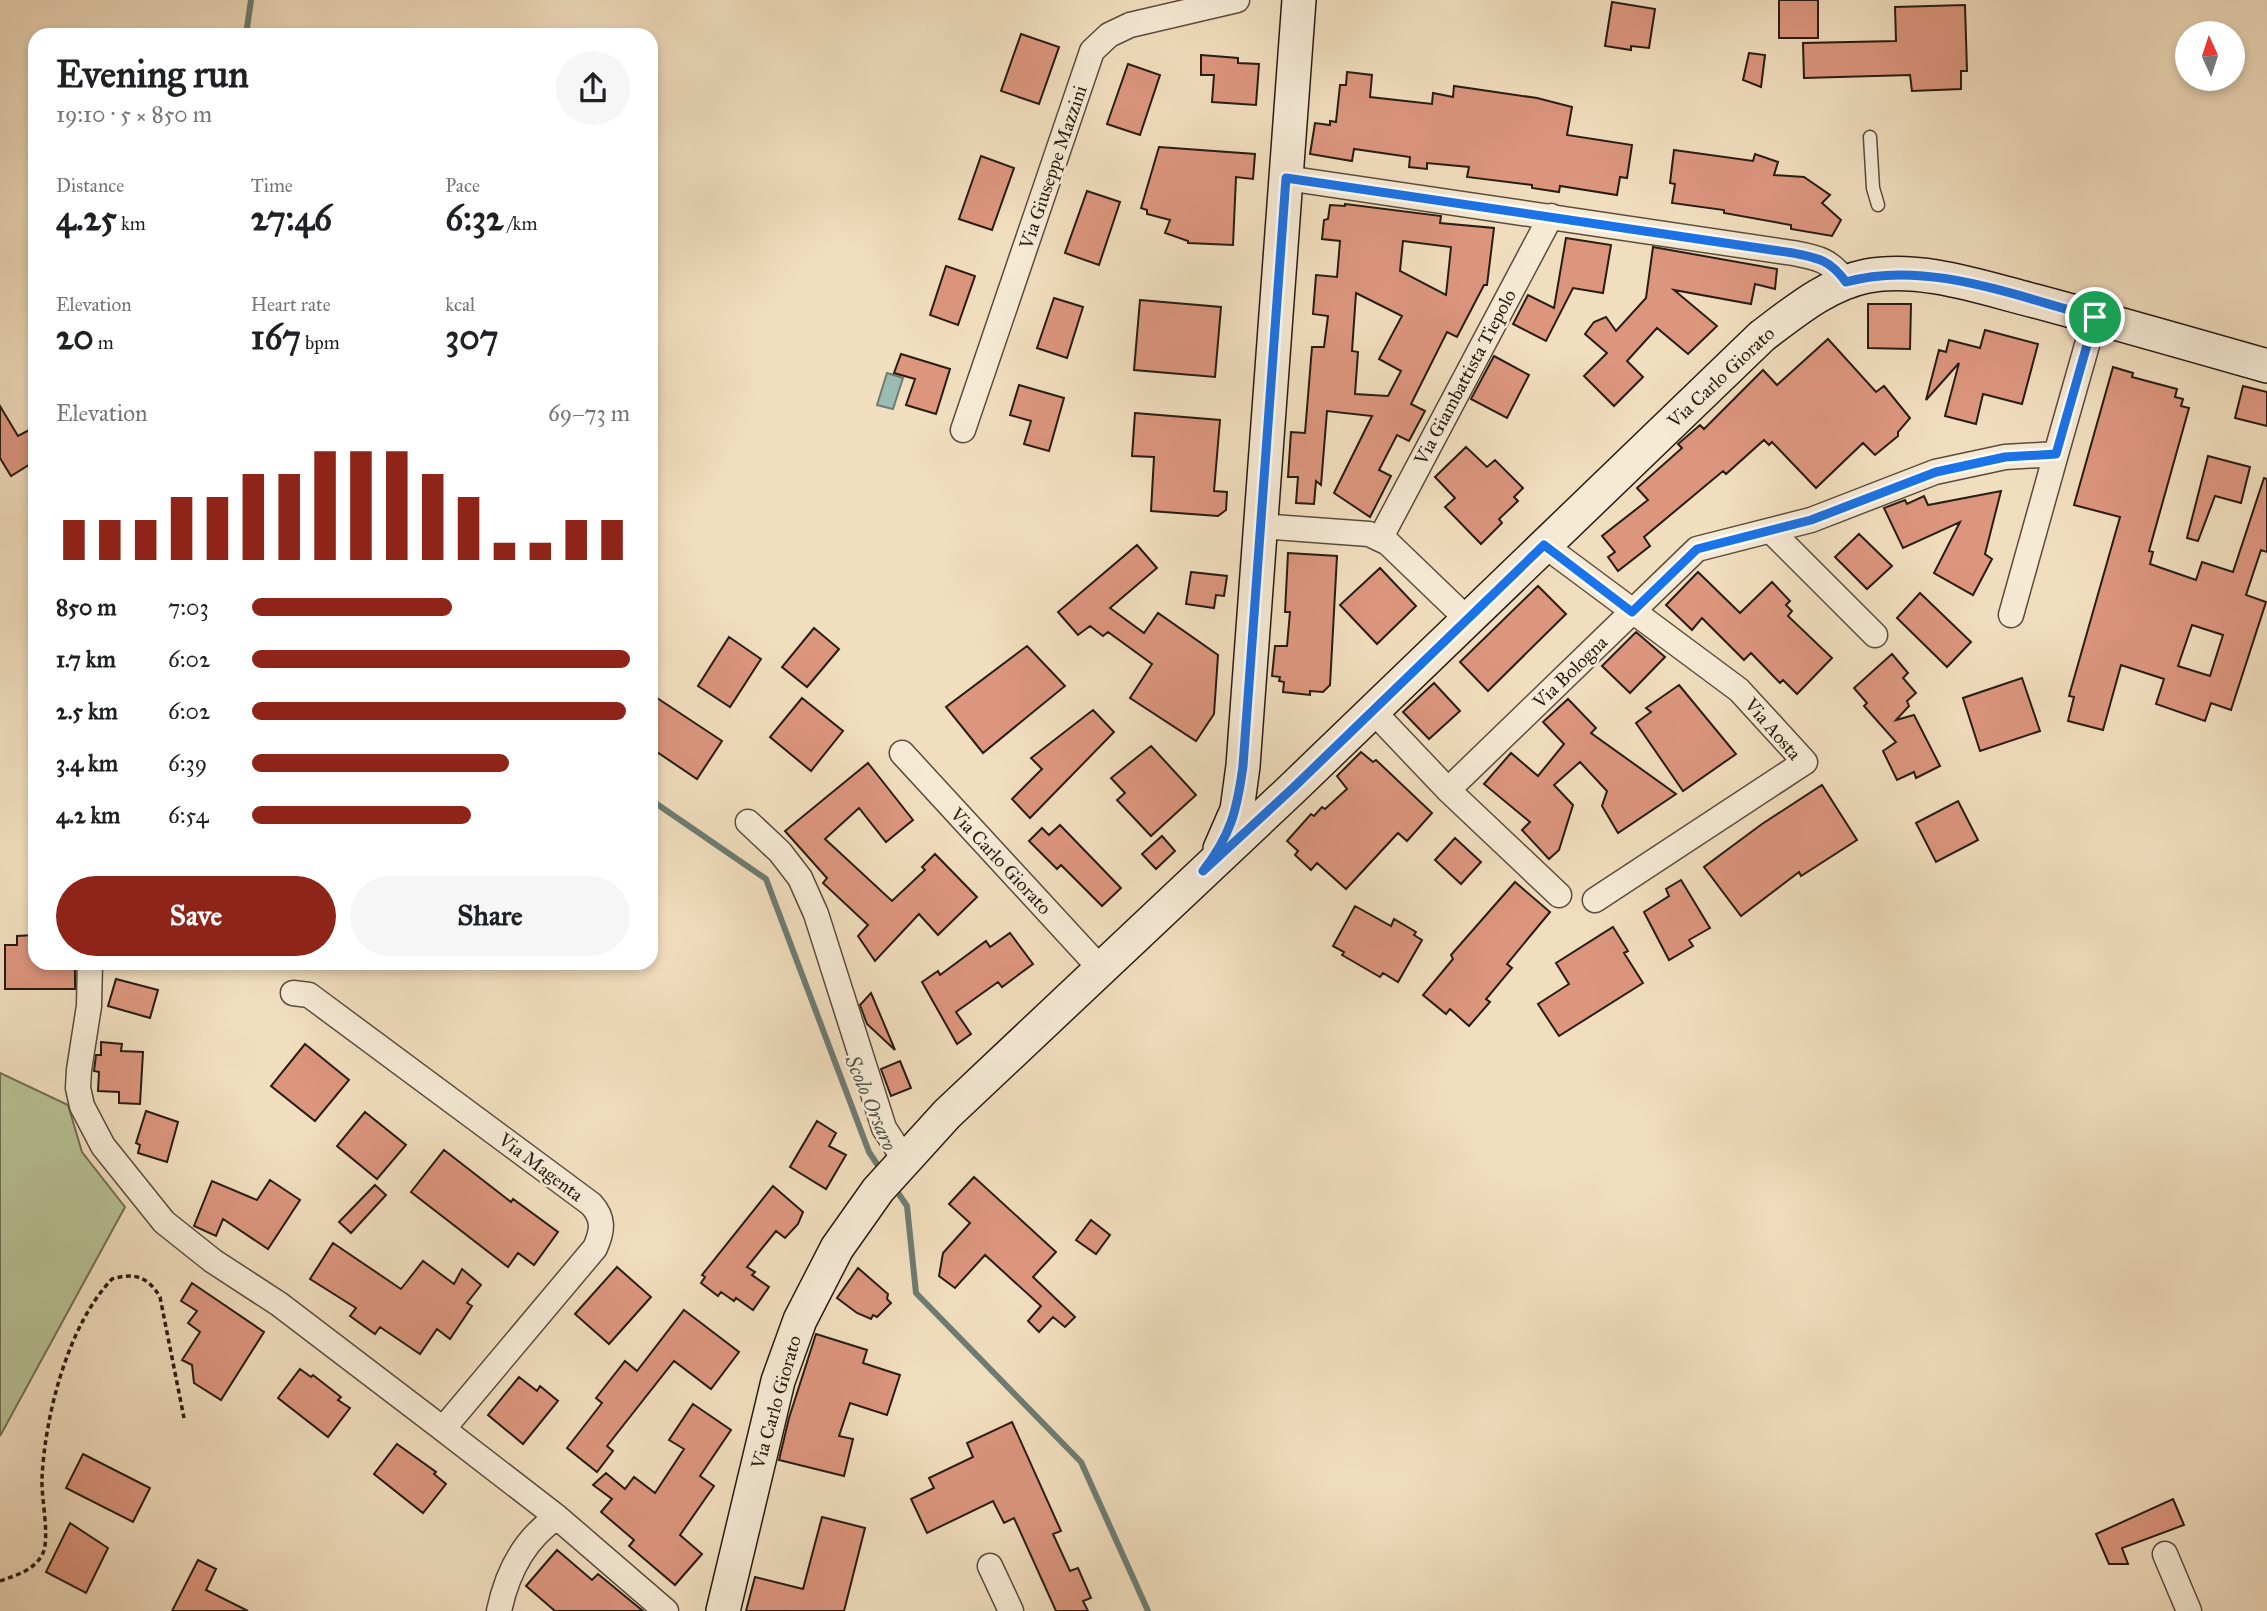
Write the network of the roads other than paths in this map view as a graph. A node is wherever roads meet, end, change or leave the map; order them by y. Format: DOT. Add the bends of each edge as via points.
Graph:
graph roads {
  1 [pos="1237,0"];
  2 [pos="1298,15"];
  3 [pos="1870,137"];
  4 [pos="1286,178"];
  5 [pos="1878,205"];
  6 [pos="1551,216"];
  7 [pos="1846,282"];
  8 [pos="2095,317"];
  9 [pos="2267,366"];
  10 [pos="963,430"];
  11 [pos="2056,454"];
  12 [pos="1261,526"];
  13 [pos="1771,531"];
  14 [pos="1380,538"];
  15 [pos="1544,545"];
  16 [pos="1632,612"];
  17 [pos="2011,615"];
  18 [pos="1467,619"];
  19 [pos="1875,635"];
  20 [pos="1373,711"];
  21 [pos="902,753"];
  22 [pos="1243,766"];
  23 [pos="1294,787"];
  24 [pos="1448,790"];
  25 [pos="1237,810"];
  26 [pos="748,822"];
  27 [pos="1203,871"];
  28 [pos="1559,895"];
  29 [pos="1595,900"];
  30 [pos="1100,968"];
  31 [pos="90,970"];
  32 [pos="293,993"];
  33 [pos="893,1172"];
  34 [pos="443,1429"];
  35 [pos="557,1517"];
  36 [pos="2165,1554"];
  37 [pos="990,1566"];
  38 [pos="499,1611"];
  39 [pos="666,1611"];
  40 [pos="723,1611"];
  41 [pos="1011,1611"];
  42 [pos="2189,1611"];
  1 -- 10 [label="street, Via Giuseppe Mazzini" via="1130,25 1109,35 1092,51"];
  2 -- 4 [label="street"];
  3 -- 5 [label="lane"];
  4 -- 6 [label="street"];
  4 -- 12 [label="street"];
  6 -- 7 [label="street" via="1822,259"];
  6 -- 14 [label="street, Via Giambattista Tiepolo"];
  7 -- 8 [label="street, Via Carlo Giorato" via="1879,275 1918,276 1970,284"];
  7 -- 15 [label="street, Via Carlo Giorato" via="1812,299 1762,337"];
  8 -- 9 [label="street, Via Carlo Giorato"];
  8 -- 11 [label="street"];
  11 -- 13 [label="street, Via Bologna" via="2005,457 1936,472"];
  11 -- 17 [label="street"];
  12 -- 14 [label="street" via="1356,532"];
  12 -- 22 [label="street"];
  13 -- 16 [label="street, Via Bologna" via="1697,549"];
  13 -- 19 [label="street"];
  14 -- 18 [label="street"];
  15 -- 16 [label="street, Via Aosta"];
  15 -- 18 [label="street, Via Carlo Giorato"];
  16 -- 24 [label="street, Via Bologna"];
  16 -- 29 [label="street, Via Aosta" via="1739,690 1805,762"];
  18 -- 20 [label="street, Via Carlo Giorato"];
  20 -- 23 [label="street, Via Carlo Giorato"];
  20 -- 24 [label="street"];
  21 -- 30 [label="street, Via Carlo Giorato"];
  22 -- 23 [label="street" via="1248,777 1261,786"];
  22 -- 25 [label="street"];
  23 -- 25 [label="street, Via Carlo Giorato"];
  23 -- 27 [label="street, Via Carlo Giorato"];
  24 -- 28 [label="street"];
  25 -- 27 [label="street" via="1227,837"];
  26 -- 33 [label="street" via="800,877 884,1128"];
  27 -- 30 [label="street, Via Carlo Giorato"];
  30 -- 33 [label="street, Via Carlo Giorato"];
  31 -- 34 [label="street" via="78,1088 103,1146 131,1184 164,1222 213,1261 279,1304"];
  32 -- 34 [label="street, Via Magenta" via="309,995 599,1213 601,1235 595,1248"];
  33 -- 40 [label="street, Via Carlo Giorato" via="836,1248 800,1320 775,1393"];
  34 -- 35 [label="street"];
  35 -- 38 [label="street" via="516,1562"];
  35 -- 39 [label="street"];
  36 -- 42 [label="street"];
  37 -- 41 [label="street"];
}
